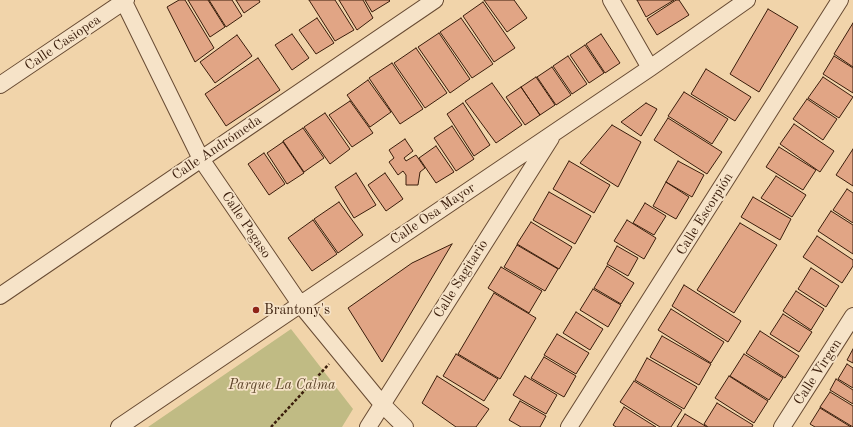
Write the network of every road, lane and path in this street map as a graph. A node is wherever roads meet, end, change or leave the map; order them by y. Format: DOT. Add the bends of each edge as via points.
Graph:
graph roads {
  1 [pos="435,0"];
  2 [pos="611,0"];
  3 [pos="747,0"];
  4 [pos="840,0"];
  5 [pos="124,1"];
  6 [pos="650,68"];
  7 [pos="0,86"];
  8 [pos="555,132"];
  9 [pos="201,159"];
  10 [pos="0,296"];
  11 [pos="300,304"];
  12 [pos="853,316"];
  13 [pos="340,352"];
  14 [pos="382,404"];
  15 [pos="119,427"];
  16 [pos="271,427"];
  17 [pos="368,427"];
  18 [pos="405,427"];
  19 [pos="569,427"];
  20 [pos="782,427"];
  1 -- 9 [label="street, Calle Andrómeda"];
  2 -- 6 [label="street"];
  3 -- 6 [label="street, Calle Osa Mayor"];
  4 -- 19 [label="street, Calle Escorpión"];
  5 -- 7 [label="street, Calle Casiopea"];
  5 -- 9 [label="street, Calle Pegaso"];
  6 -- 8 [label="street, Calle Osa Mayor"];
  8 -- 11 [label="street, Calle Osa Mayor"];
  8 -- 14 [label="street, Calle Sagitario"];
  9 -- 10 [label="street, Calle Andrómeda"];
  9 -- 11 [label="street, Calle Pegaso"];
  11 -- 13 [label="street, Calle Pegaso"];
  11 -- 15 [label="street, Calle Osa Mayor"];
  12 -- 20 [label="street, Calle Virgen"];
  13 -- 14 [label="street, Calle Pegaso"];
  13 -- 16 [label="path"];
  14 -- 17 [label="street, Calle Sagitario"];
  14 -- 18 [label="street, Calle Pegaso"];
}
